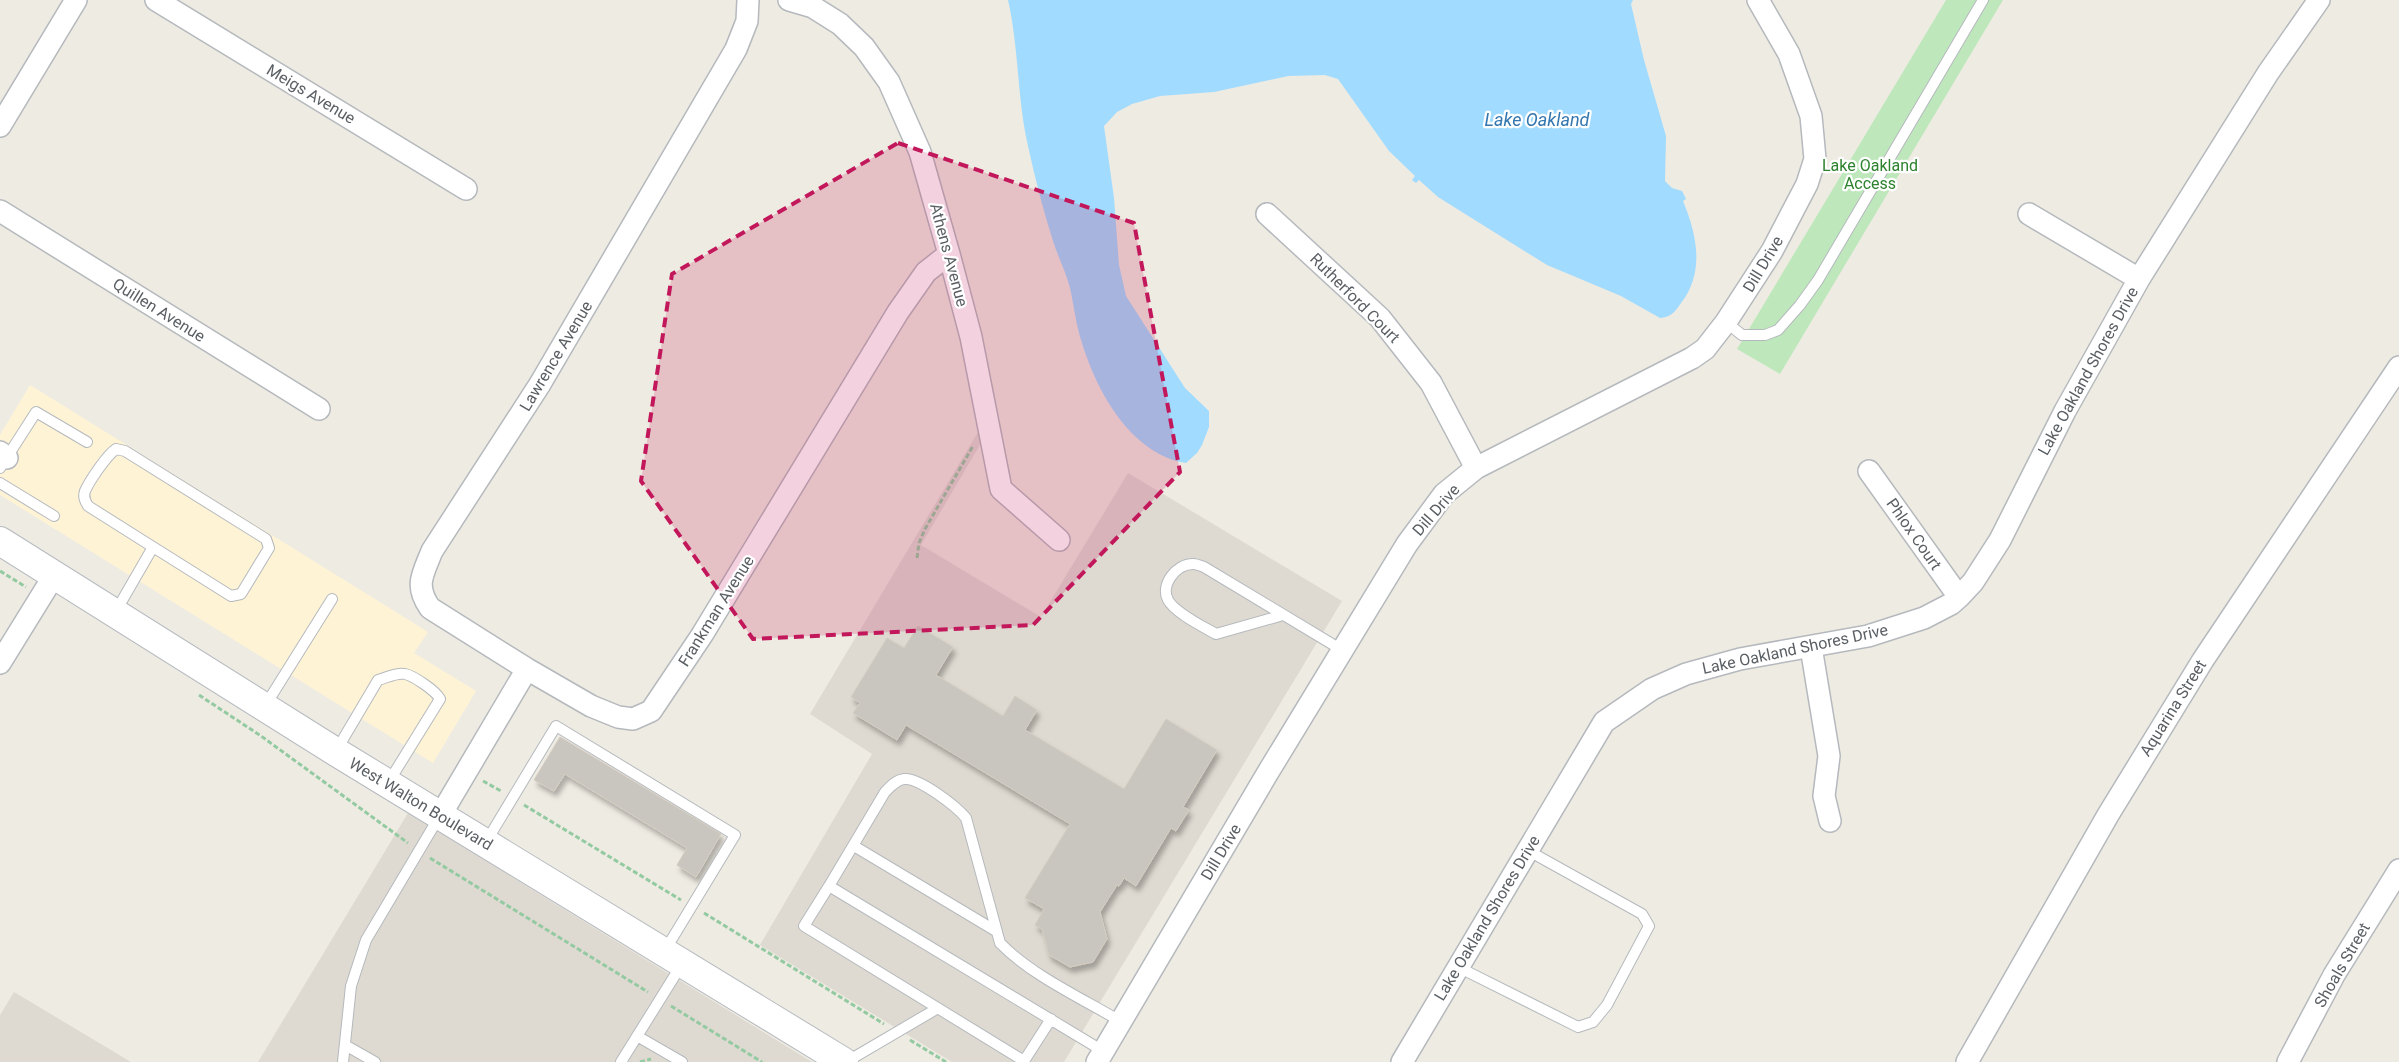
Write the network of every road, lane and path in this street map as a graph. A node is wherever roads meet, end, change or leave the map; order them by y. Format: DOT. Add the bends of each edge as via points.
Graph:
graph roads {
  1 [pos="76,0"];
  2 [pos="156,0"];
  3 [pos="748,0"];
  4 [pos="790,0"];
  5 [pos="1758,0"];
  6 [pos="1983,0"];
  7 [pos="2318,0"];
  8 [pos="0,126"];
  9 [pos="466,189"];
  10 [pos="0,211"];
  11 [pos="1267,214"];
  12 [pos="2029,214"];
  13 [pos="949,254"];
  14 [pos="2139,279"];
  15 [pos="1726,322"];
  16 [pos="2399,367"];
  17 [pos="319,409"];
  18 [pos="988,425"];
  19 [pos="86,442"];
  20 [pos="2,459"];
  21 [pos="1476,468"];
  22 [pos="1869,472"];
  23 [pos="0,483"];
  24 [pos="54,516"];
  25 [pos="1059,540"];
  26 [pos="0,541"];
  27 [pos="153,546"];
  28 [pos="917,558"];
  29 [pos="0,571"];
  30 [pos="49,585"];
  31 [pos="1959,597"];
  32 [pos="332,599"];
  33 [pos="115,612"];
  34 [pos="1283,615"];
  35 [pos="1811,647"];
  36 [pos="1342,650"];
  37 [pos="0,663"];
  38 [pos="527,669"];
  39 [pos="197,694"];
  40 [pos="265,707"];
  41 [pos="336,752"];
  42 [pos="466,771"];
  43 [pos="387,784"];
  44 [pos="513,798"];
  45 [pos="440,816"];
  46 [pos="1830,821"];
  47 [pos="486,844"];
  48 [pos="854,846"];
  49 [pos="1527,850"];
  50 [pos="419,851"];
  51 [pos="2399,870"];
  52 [pos="829,886"];
  53 [pos="692,906"];
  54 [pos="996,931"];
  55 [pos="672,958"];
  56 [pos="1458,968"];
  57 [pos="660,999"];
  58 [pos="938,1008"];
  59 [pos="1050,1019"];
  60 [pos="1120,1021"];
  61 [pos="898,1033"];
  62 [pos="637,1036"];
  63 [pos="345,1045"];
  64 [pos="1100,1056"];
  65 [pos="343,1062"];
  66 [pos="375,1062"];
  67 [pos="621,1062"];
  68 [pos="682,1062"];
  69 [pos="762,1062"];
  70 [pos="845,1062"];
  71 [pos="946,1062"];
  72 [pos="1402,1062"];
  73 [pos="1967,1062"];
  74 [pos="2288,1062"];
  1 -- 8 [label="street"];
  2 -- 9 [label="street, Meigs Avenue"];
  3 -- 38 [label="street, Lawrence Avenue" via="747,22 736,49 540,384 432,551 422,578 421,595 430,608"];
  4 -- 13 [label="street, Athens Avenue" via="813,7 840,24 864,47 889,82 920,152"];
  5 -- 15 [label="street, Dill Drive" via="1789,54 1811,116 1815,160 1790,218"];
  6 -- 15 [label="lane" via="1818,280 1800,305 1778,330 1764,335 1742,335"];
  7 -- 14 [label="street, Lake Oakland Shores Drive" via="2268,73"];
  10 -- 17 [label="street, Quillen Avenue"];
  11 -- 21 [label="street, Rutherford Court" via="1380,318 1431,383"];
  12 -- 14 [label="street"];
  13 -- 18 [label="street, Athens Avenue" via="971,337"];
  13 -- 38 [label="street, Frankman Avenue" via="926,272 898,312 702,635 651,711 633,719 618,717 591,706"];
  14 -- 31 [label="street, Lake Oakland Shores Drive" via="2064,411 2000,540 1973,582"];
  15 -- 21 [label="street, Dill Drive" via="1704,349 1692,358"];
  16 -- 73 [label="street, Aquarina Street" via="2203,660 2108,815"];
  18 -- 25 [label="street, Athens Avenue" via="1001,489"];
  18 -- 28 [label="path" via="925,530"];
  19 -- 20 [label="lane" via="36,412"];
  21 -- 36 [label="street, Dill Drive" via="1444,494 1424,519"];
  22 -- 31 [label="street, Phlox Court"];
  23 -- 24 [label="lane"];
  26 -- 30 [label="main road, West Walton Boulevard"];
  27 -- 27 [label="lane" via="84,501 85,492 110,453 116,449 125,451 266,538 269,548 241,594 231,596"];
  27 -- 33 [label="lane"];
  29 -- 30 [label="path"];
  30 -- 33 [label="main road, West Walton Boulevard"];
  30 -- 37 [label="street"];
  31 -- 35 [label="street, Lake Oakland Shores Drive" via="1924,618 1868,636"];
  32 -- 40 [label="lane"];
  33 -- 40 [label="main road, West Walton Boulevard"];
  34 -- 34 [label="lane" via="1204,567 1192,564 1178,568 1165,589 1168,601 1176,609 1216,634"];
  34 -- 36 [label="lane"];
  35 -- 46 [label="street" via="1829,756 1824,796"];
  35 -- 49 [label="street, Lake Oakland Shores Drive" via="1740,659 1686,674 1652,690 1604,722"];
  36 -- 60 [label="street, Dill Drive"];
  38 -- 42 [label="street"];
  39 -- 50 [label="path" via="262,736"];
  40 -- 41 [label="main road, West Walton Boulevard"];
  41 -- 43 [label="main road, West Walton Boulevard"];
  41 -- 43 [label="lane" via="378,680 406,674 436,692 440,699"];
  42 -- 44 [label="path"];
  42 -- 45 [label="street"];
  43 -- 45 [label="main road, West Walton Boulevard"];
  44 -- 47 [label="lane"];
  44 -- 53 [label="path"];
  44 -- 53 [label="lane" via="556,726 565,731 736,835"];
  45 -- 47 [label="main road, West Walton Boulevard"];
  45 -- 50 [label="lane"];
  47 -- 55 [label="main road, West Walton Boulevard"];
  48 -- 52 [label="lane"];
  48 -- 54 [label="lane"];
  48 -- 54 [label="lane" via="893,783 906,778 916,781 960,810 966,818"];
  49 -- 56 [label="street, Lake Oakland Shores Drive"];
  49 -- 56 [label="lane" via="1642,914 1649,926 1607,1005 1592,1022 1578,1027"];
  50 -- 57 [label="path"];
  50 -- 63 [label="lane" via="366,940 351,986"];
  51 -- 74 [label="street, Shoals Street" via="2334,975"];
  52 -- 58 [label="lane" via="804,926"];
  52 -- 59 [label="lane"];
  53 -- 55 [label="lane"];
  53 -- 61 [label="path"];
  54 -- 60 [label="lane" via="1000,942 1010,953"];
  55 -- 57 [label="lane"];
  55 -- 70 [label="main road, West Walton Boulevard"];
  56 -- 72 [label="street, Lake Oakland Shores Drive"];
  57 -- 62 [label="lane"];
  57 -- 69 [label="path"];
  58 -- 59 [label="lane" via="1024,1061"];
  58 -- 61 [label="lane"];
  59 -- 64 [label="lane"];
  60 -- 64 [label="street, Dill Drive"];
  61 -- 70 [label="lane"];
  61 -- 71 [label="path"];
  62 -- 67 [label="lane"];
  62 -- 68 [label="lane"];
  63 -- 65 [label="lane"];
  63 -- 66 [label="lane"];
}
